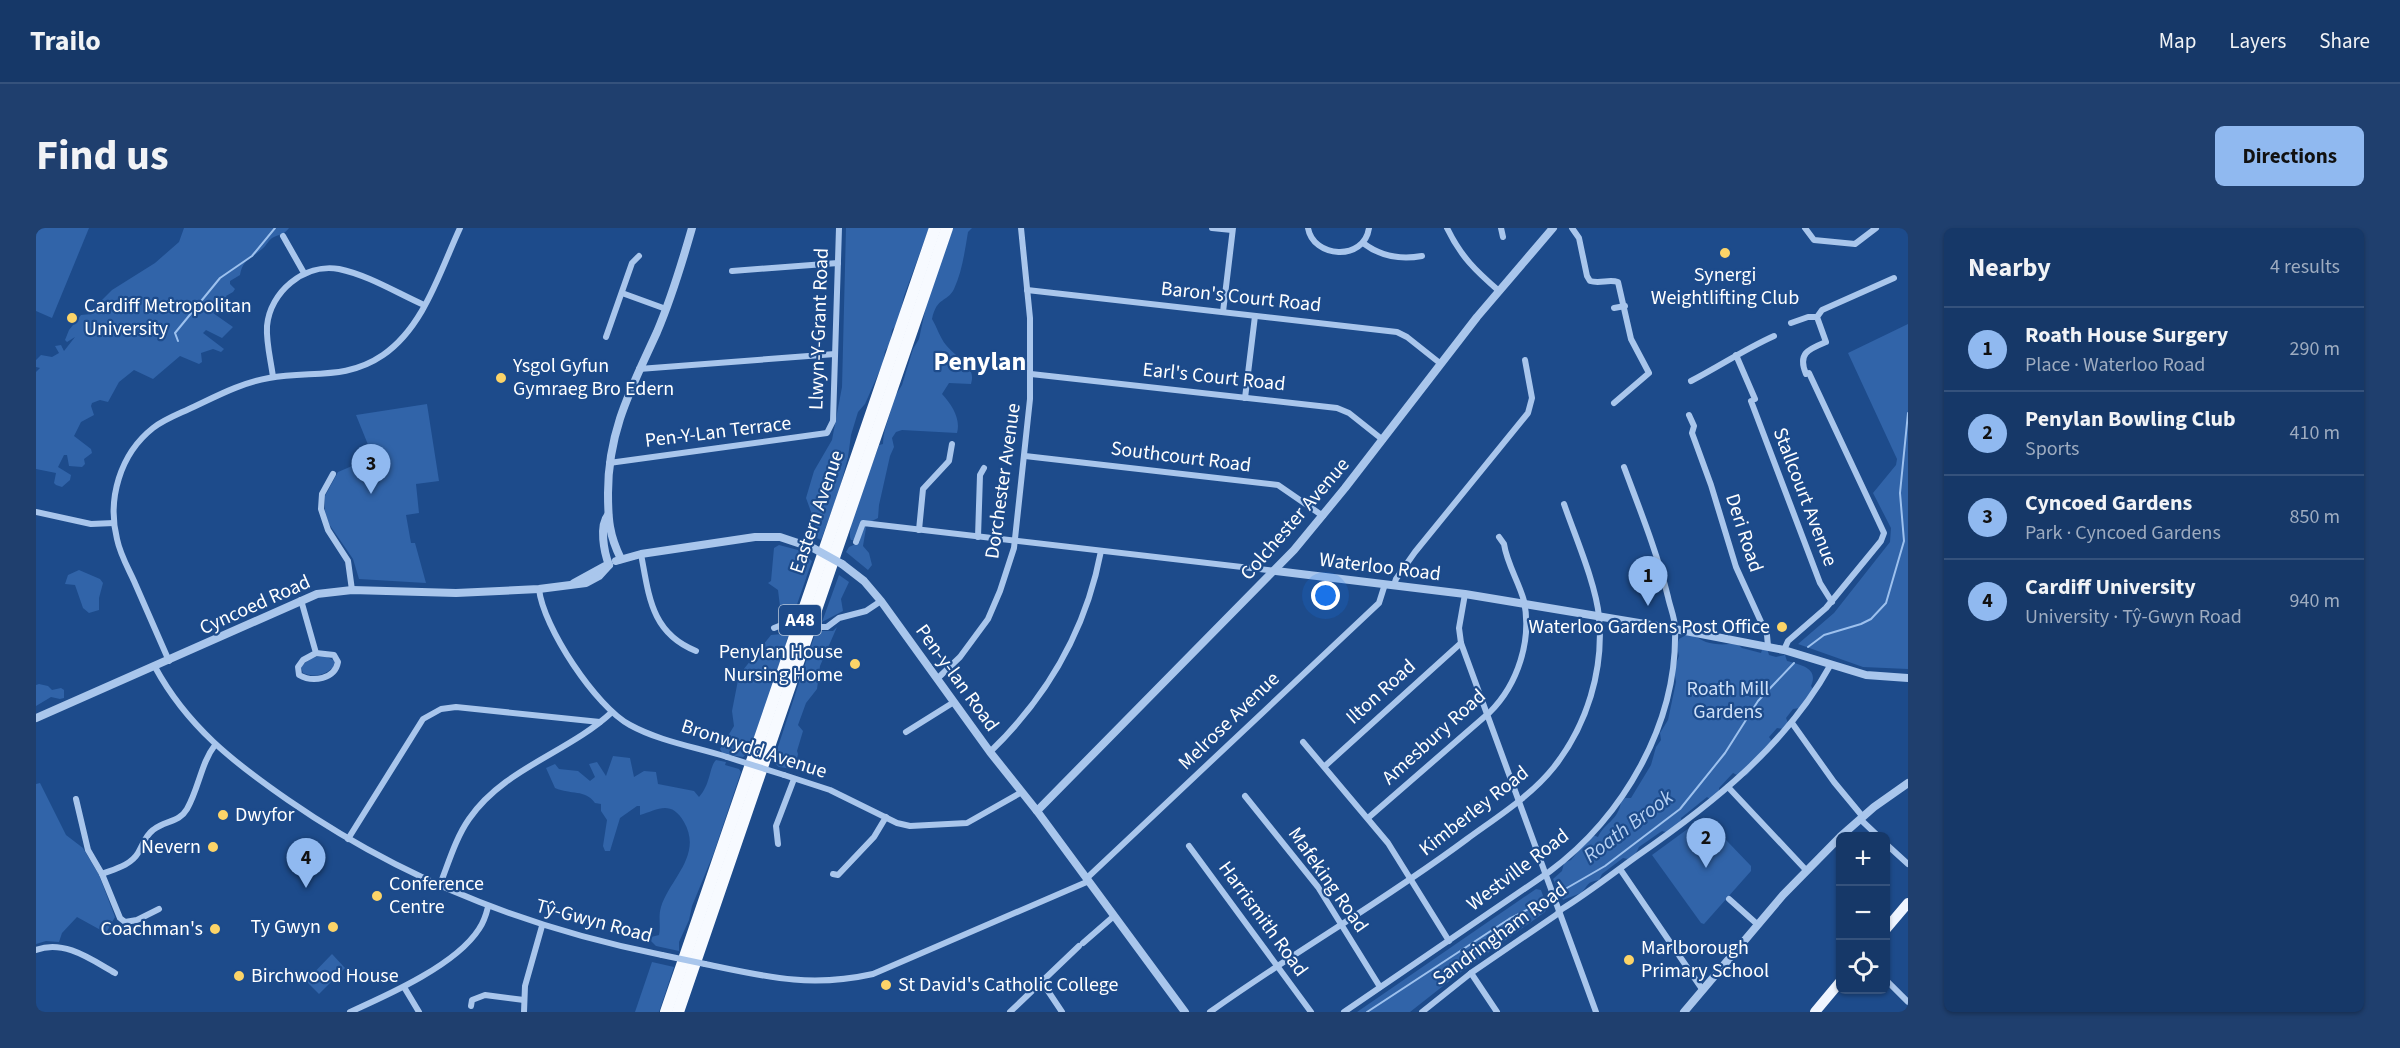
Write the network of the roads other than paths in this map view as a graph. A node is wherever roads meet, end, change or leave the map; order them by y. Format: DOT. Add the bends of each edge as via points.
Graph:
graph roads {
  1 [pos="460,228"];
  2 [pos="692,228"];
  3 [pos="839,228"];
  4 [pos="934,228"];
  5 [pos="946,228"];
  6 [pos="1021,228"];
  7 [pos="1212,228"];
  8 [pos="1308,228"];
  9 [pos="1369,228"];
  10 [pos="1447,228"];
  11 [pos="1501,228"];
  12 [pos="1553,228"];
  13 [pos="1572,228"];
  14 [pos="1805,228"];
  15 [pos="1876,228"];
  16 [pos="1233,229"];
  17 [pos="283,236"];
  18 [pos="1503,237"];
  19 [pos="1363,243"];
  20 [pos="639,256"];
  21 [pos="1422,256"];
  22 [pos="838,263"];
  23 [pos="732,271"];
  24 [pos="304,273"];
  25 [pos="1894,278"];
  26 [pos="1027,290"];
  27 [pos="1499,291"];
  28 [pos="622,293"];
  29 [pos="424,305"];
  30 [pos="1625,306"];
  31 [pos="1614,308"];
  32 [pos="666,309"];
  33 [pos="1223,312"];
  34 [pos="1255,316"];
  35 [pos="1817,317"];
  36 [pos="1791,323"];
  37 [pos="1774,336"];
  38 [pos="606,337"];
  39 [pos="835,354"];
  40 [pos="1736,355"];
  41 [pos="1525,360"];
  42 [pos="1442,364"];
  43 [pos="639,369"];
  44 [pos="1031,374"];
  45 [pos="273,377"];
  46 [pos="1691,381"];
  47 [pos="1245,398"];
  48 [pos="1614,403"];
  49 [pos="1689,415"];
  50 [pos="830,431"];
  51 [pos="1383,440"];
  52 [pos="952,444"];
  53 [pos="1025,456"];
  54 [pos="609,463"];
  55 [pos="1624,467"];
  56 [pos="984,468"];
  57 [pos="333,474"];
  58 [pos="1564,504"];
  59 [pos="36,512"];
  60 [pos="608,514"];
  61 [pos="1323,516"];
  62 [pos="114,523"];
  63 [pos="919,530"];
  64 [pos="978,537"];
  65 [pos="1499,537"];
  66 [pos="1015,541"];
  67 [pos="856,542"];
  68 [pos="1101,551"];
  69 [pos="641,554"];
  70 [pos="621,559"];
  71 [pos="609,565"];
  72 [pos="1276,571"];
  73 [pos="1389,584"];
  74 [pos="539,589"];
  75 [pos="352,590"];
  76 [pos="1465,594"];
  77 [pos="301,600"];
  78 [pos="881,601"];
  79 [pos="1832,602"];
  80 [pos="1524,603"];
  81 [pos="1599,616"];
  82 [pos="774,628"];
  83 [pos="1675,629"];
  84 [pos="1461,643"];
  85 [pos="1768,646"];
  86 [pos="1786,650"];
  87 [pos="696,651"];
  88 [pos="316,653"];
  89 [pos="169,661"];
  90 [pos="1831,664"];
  91 [pos="155,667"];
  92 [pos="1908,678"];
  93 [pos="937,679"];
  94 [pos="954,702"];
  95 [pos="612,712"];
  96 [pos="1487,715"];
  97 [pos="36,717"];
  98 [pos="600,722"];
  99 [pos="1792,723"];
  100 [pos="906,732"];
  101 [pos="1304,742"];
  102 [pos="215,745"];
  103 [pos="990,752"];
  104 [pos="1325,766"];
  105 [pos="794,778"];
  106 [pos="1908,783"];
  107 [pos="1728,787"];
  108 [pos="1022,792"];
  109 [pos="1245,796"];
  110 [pos="76,799"];
  111 [pos="1519,801"];
  112 [pos="1038,811"];
  113 [pos="886,817"];
  114 [pos="1368,818"];
  115 [pos="1862,818"];
  116 [pos="1847,832"];
  117 [pos="1874,832"];
  118 [pos="348,839"];
  119 [pos="1836,842"];
  120 [pos="778,844"];
  121 [pos="1189,846"];
  122 [pos="1890,848"];
  123 [pos="1908,864"];
  124 [pos="1620,868"];
  125 [pos="1806,870"];
  126 [pos="102,874"];
  127 [pos="833,874"];
  128 [pos="1545,874"];
  129 [pos="1088,880"];
  130 [pos="1412,880"];
  131 [pos="439,887"];
  132 [pos="1729,899"];
  133 [pos="1908,903"];
  134 [pos="488,907"];
  135 [pos="159,909"];
  136 [pos="1559,912"];
  137 [pos="1114,916"];
  138 [pos="1758,924"];
  139 [pos="1890,924"];
  140 [pos="1342,925"];
  141 [pos="542,926"];
  142 [pos="1449,941"];
  143 [pos="36,950"];
  144 [pos="1277,965"];
  145 [pos="1471,973"];
  146 [pos="115,974"];
  147 [pos="1042,982"];
  148 [pos="1890,985"];
  149 [pos="404,987"];
  150 [pos="1380,987"];
  151 [pos="1836,987"];
  152 [pos="1702,989"];
  153 [pos="524,1000"];
  154 [pos="1908,1002"];
  155 [pos="471,1006"];
  156 [pos="350,1012"];
  157 [pos="419,1012"];
  158 [pos="524,1012"];
  159 [pos="666,1012"];
  160 [pos="678,1012"];
  161 [pos="1010,1012"];
  162 [pos="1062,1012"];
  163 [pos="1185,1012"];
  164 [pos="1210,1012"];
  165 [pos="1311,1012"];
  166 [pos="1344,1012"];
  167 [pos="1422,1012"];
  168 [pos="1497,1012"];
  169 [pos="1596,1012"];
  170 [pos="1684,1012"];
  171 [pos="1815,1012"];
  1 -- 29 [label="street"];
  2 -- 32 [label="street"];
  3 -- 22 [label="street, Llwyn-Y-Grant Road"];
  4 -- 159 [label="highway, Eastern Avenue / A48"];
  5 -- 160 [label="highway, Eastern Avenue / A48"];
  6 -- 26 [label="street, Dorchester Avenue"];
  7 -- 16 [label="street"];
  8 -- 19 [label="street" via="1312,240 1326,249 1348,251"];
  9 -- 19 [label="street"];
  10 -- 27 [label="street" via="1469,264"];
  11 -- 18 [label="street"];
  12 -- 27 [label="street, Colchester Avenue"];
  13 -- 30 [label="street" via="1579,238 1590,281 1618,282"];
  14 -- 15 [label="street" via="1814,240 1855,244"];
  16 -- 33 [label="street"];
  17 -- 24 [label="street"];
  19 -- 21 [label="street" via="1381,254 1410,259"];
  20 -- 28 [label="street" via="632,263"];
  22 -- 23 [label="street"];
  22 -- 39 [label="street, Llwyn-Y-Grant Road"];
  24 -- 29 [label="street" via="325,268 343,270"];
  24 -- 45 [label="street" via="283,291 270,312 267,334"];
  25 -- 35 [label="street" via="1822,310"];
  26 -- 33 [label="street, Baron's Court Road"];
  26 -- 44 [label="street, Dorchester Avenue"];
  27 -- 42 [label="street, Colchester Avenue"];
  28 -- 32 [label="street"];
  28 -- 38 [label="street"];
  29 -- 45 [label="street" via="401,340 367,364 332,374"];
  30 -- 31 [label="street"];
  30 -- 48 [label="street" via="1631,339 1649,373"];
  32 -- 43 [label="street"];
  33 -- 34 [label="street, Baron's Court Road"];
  34 -- 42 [label="street, Baron's Court Road" via="1397,332"];
  34 -- 47 [label="street"];
  35 -- 36 [label="street"];
  35 -- 79 [label="street" via="1826,342 1804,355 1802,363 1884,533"];
  37 -- 40 [label="street"];
  39 -- 43 [label="street"];
  39 -- 50 [label="street, Llwyn-Y-Grant Road"];
  40 -- 46 [label="street"];
  40 -- 79 [label="street, Stallcourt Avenue" via="1820,584"];
  41 -- 73 [label="street, Melrose Avenue" via="1532,398 1528,413"];
  42 -- 51 [label="street, Colchester Avenue"];
  43 -- 54 [label="street" via="620,417"];
  44 -- 47 [label="street, Earl's Court Road"];
  44 -- 53 [label="street, Dorchester Avenue"];
  45 -- 62 [label="street" via="227,391 171,417 146,435 128,457 120,475"];
  47 -- 51 [label="street, Earl's Court Road" via="1344,410"];
  49 -- 85 [label="street, Deri Road" via="1736,567 1767,635"];
  50 -- 54 [label="street, Pen-Y-Lan Terrace" via="825,435"];
  51 -- 61 [label="street, Colchester Avenue"];
  52 -- 63 [label="street" via="949,461 923,489"];
  53 -- 61 [label="street, Southcourt Road" via="1278,485"];
  53 -- 66 [label="street, Dorchester Avenue"];
  54 -- 60 [label="street"];
  55 -- 83 [label="street, Westville Road" via="1657,556"];
  56 -- 64 [label="street" via="980,475"];
  57 -- 75 [label="street" via="322,494 321,510 328,530 348,561"];
  58 -- 81 [label="street, Kimberley Road"];
  59 -- 62 [label="street" via="91,524"];
  60 -- 70 [label="street" via="612,541"];
  60 -- 71 [label="street" via="604,520 604,544"];
  61 -- 72 [label="street, Colchester Avenue"];
  62 -- 89 [label="street" via="119,546"];
  63 -- 64 [label="street, Waterloo Road"];
  63 -- 67 [label="street, Waterloo Road" via="862,523"];
  64 -- 66 [label="street, Waterloo Road"];
  65 -- 80 [label="street, Amesbury Road"];
  66 -- 68 [label="street, Waterloo Road"];
  66 -- 93 [label="street, Dorchester Avenue" via="988,619 960,657"];
  68 -- 72 [label="street, Waterloo Road"];
  68 -- 103 [label="street" via="1086,608 1059,668 1023,718"];
  69 -- 70 [label="street, Pen-y-lan Road"];
  69 -- 78 [label="street, Pen-y-lan Road, bridge" via="767,536 793,540 842,564"];
  69 -- 87 [label="street" via="651,604 660,623 680,645"];
  70 -- 71 [label="street, Pen-y-lan Road"];
  71 -- 74 [label="street, Cyncoed Road" via="574,583"];
  72 -- 73 [label="street, Waterloo Road"];
  72 -- 112 [label="street, Colchester Avenue"];
  73 -- 76 [label="street, Waterloo Road"];
  73 -- 129 [label="street, Melrose Avenue" via="1379,603"];
  74 -- 75 [label="street, Cyncoed Road" via="476,593"];
  74 -- 95 [label="street, Bronwydd Avenue" via="542,606 560,643"];
  75 -- 77 [label="street, Cyncoed Road" via="329,591"];
  76 -- 80 [label="street, Waterloo Road"];
  76 -- 84 [label="street" via="1459,628"];
  77 -- 88 [label="street"];
  77 -- 89 [label="street, Cyncoed Road"];
  78 -- 82 [label="street, bridge" via="863,613 840,618 827,627 789,622"];
  78 -- 93 [label="street, Pen-y-lan Road"];
  79 -- 86 [label="street" via="1788,641"];
  80 -- 81 [label="street, Waterloo Road"];
  80 -- 96 [label="street, Amesbury Road" via="1521,661 1506,693"];
  81 -- 83 [label="street, Waterloo Road"];
  81 -- 111 [label="street, Kimberley Road" via="1597,668 1584,717 1556,764"];
  83 -- 85 [label="street, Waterloo Road"];
  83 -- 128 [label="street, Westville Road" via="1669,686 1652,742 1638,771 1606,818"];
  84 -- 96 [label="street"];
  84 -- 104 [label="street, Ilton Road"];
  85 -- 86 [label="street, Waterloo Road"];
  86 -- 90 [label="street, Waterloo Road"];
  88 -- 88 [label="street" via="303,660 298,667 299,675 323,678 335,671 337,658"];
  89 -- 91 [label="street, Cyncoed Road"];
  90 -- 92 [label="street, Waterloo Road" via="1877,677"];
  90 -- 99 [label="street, Sandringham Road"];
  91 -- 97 [label="street, Cyncoed Road"];
  91 -- 102 [label="street, Tŷ-Gwyn Road" via="178,706"];
  93 -- 94 [label="street, Pen-y-lan Road"];
  94 -- 100 [label="street"];
  94 -- 103 [label="street, Pen-y-lan Road"];
  95 -- 98 [label="street"];
  95 -- 105 [label="street, Bronwydd Avenue, bridge" via="636,728"];
  96 -- 111 [label="street"];
  96 -- 114 [label="street, Amesbury Road"];
  98 -- 118 [label="street" via="475,708 448,707 435,711 423,719"];
  98 -- 131 [label="street" via="520,772 482,803 464,828"];
  99 -- 107 [label="street, Sandringham Road"];
  99 -- 115 [label="street"];
  101 -- 104 [label="street"];
  102 -- 118 [label="street, Tŷ-Gwyn Road" via="276,792"];
  102 -- 126 [label="street" via="183,814 152,831 129,862"];
  103 -- 108 [label="street, Pen-y-lan Road"];
  104 -- 114 [label="street"];
  105 -- 113 [label="street, Bronwydd Avenue" via="830,790"];
  105 -- 120 [label="street" via="776,826"];
  106 -- 115 [label="street"];
  107 -- 124 [label="street, Sandringham Road" via="1698,814"];
  107 -- 125 [label="street"];
  108 -- 112 [label="street, Pen-y-lan Road"];
  108 -- 113 [label="street, Bronwydd Avenue" via="964,824 910,825"];
  109 -- 140 [label="street, Mafeking Road" via="1318,887"];
  110 -- 126 [label="street" via="88,850"];
  111 -- 128 [label="street"];
  111 -- 130 [label="street, Kimberley Road"];
  112 -- 129 [label="street, Pen-y-lan Road"];
  113 -- 127 [label="street" via="868,845 838,875"];
  114 -- 130 [label="street"];
  115 -- 116 [label="street"];
  115 -- 117 [label="street"];
  118 -- 131 [label="street, Tŷ-Gwyn Road"];
  119 -- 125 [label="street"];
  121 -- 144 [label="street, Harrismith Road"];
  122 -- 123 [label="street"];
  124 -- 136 [label="street, Sandringham Road"];
  124 -- 152 [label="street"];
  125 -- 138 [label="street"];
  126 -- 135 [label="street" via="125,922"];
  128 -- 136 [label="street"];
  128 -- 142 [label="street, Westville Road"];
  129 -- 137 [label="street, Pen-y-lan Road"];
  129 -- 141 [label="street, Tŷ-Gwyn Road, bridge" via="873,974 837,981 774,978 662,956"];
  130 -- 140 [label="street, Kimberley Road"];
  130 -- 142 [label="street"];
  131 -- 134 [label="street, Tŷ-Gwyn Road"];
  132 -- 138 [label="street"];
  133 -- 139 [label="main road"];
  134 -- 141 [label="street, Tŷ-Gwyn Road"];
  134 -- 149 [label="street" via="481,926 468,942"];
  136 -- 145 [label="street, Sandringham Road"];
  136 -- 169 [label="street"];
  137 -- 147 [label="street"];
  137 -- 163 [label="street, Pen-y-lan Road"];
  138 -- 152 [label="street"];
  140 -- 144 [label="street, Kimberley Road"];
  140 -- 150 [label="street, Mafeking Road"];
  141 -- 153 [label="street"];
  142 -- 150 [label="street, Westville Road"];
  143 -- 146 [label="street" via="48,947 73,951"];
  144 -- 164 [label="street, Kimberley Road"];
  144 -- 165 [label="street, Harrismith Road"];
  145 -- 167 [label="street, Sandringham Road"];
  145 -- 168 [label="street"];
  147 -- 161 [label="street"];
  147 -- 162 [label="street"];
  148 -- 154 [label="street"];
  149 -- 156 [label="street"];
  149 -- 157 [label="street"];
  150 -- 166 [label="street, Westville Road"];
  151 -- 171 [label="main road"];
  152 -- 170 [label="street"];
  153 -- 155 [label="street" via="485,995 472,1000"];
  153 -- 158 [label="street"];
}
